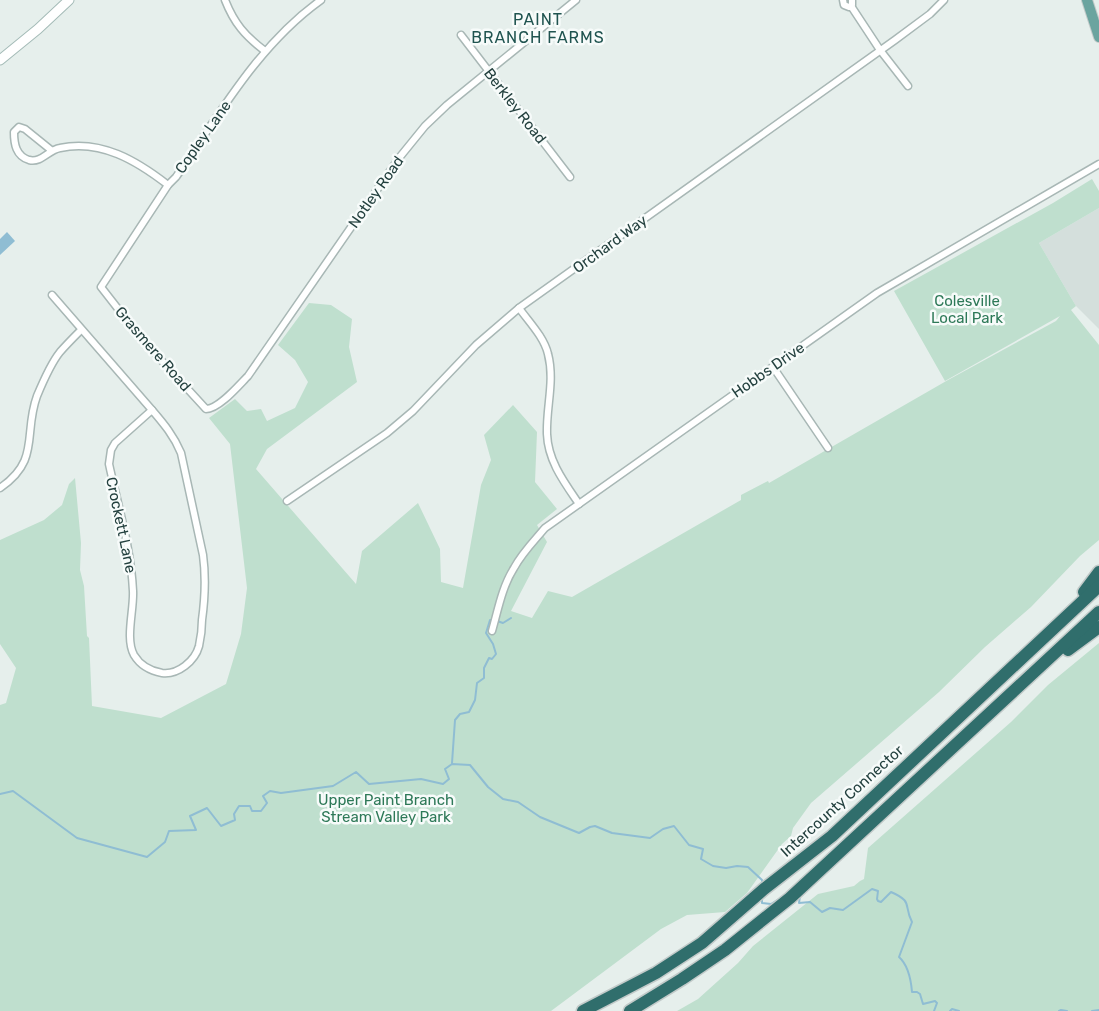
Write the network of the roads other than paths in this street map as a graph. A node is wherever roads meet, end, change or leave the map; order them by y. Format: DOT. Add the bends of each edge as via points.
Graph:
graph roads {
  1 [pos="69,0"];
  2 [pos="225,0"];
  3 [pos="321,0"];
  4 [pos="576,0"];
  5 [pos="844,0"];
  6 [pos="944,0"];
  7 [pos="1087,0"];
  8 [pos="851,3"];
  9 [pos="462,36"];
  10 [pos="1099,37"];
  11 [pos="880,50"];
  12 [pos="265,51"];
  13 [pos="2,56"];
  14 [pos="488,71"];
  15 [pos="908,86"];
  16 [pos="51,150"];
  17 [pos="1099,164"];
  18 [pos="570,177"];
  19 [pos="168,185"];
  20 [pos="101,287"];
  21 [pos="52,295"];
  22 [pos="519,308"];
  23 [pos="82,330"];
  24 [pos="772,367"];
  25 [pos="206,409"];
  26 [pos="152,410"];
  27 [pos="828,448"];
  28 [pos="0,488"];
  29 [pos="287,501"];
  30 [pos="579,504"];
  31 [pos="1099,572"];
  32 [pos="1099,586"];
  33 [pos="1099,612"];
  34 [pos="1066,616"];
  35 [pos="1099,626"];
  36 [pos="492,631"];
  37 [pos="1031,675"];
  38 [pos="583,1011"];
  39 [pos="630,1011"];
  1 -- 13 [label="main road"];
  2 -- 12 [label="street" via="240,28"];
  3 -- 12 [label="street, Copley Lane"];
  4 -- 14 [label="street, Notley Road"];
  5 -- 8 [label="street" via="845,6"];
  6 -- 11 [label="street, Orchard Way"];
  7 -- 10 [label="main road"];
  8 -- 11 [label="street"];
  9 -- 14 [label="street, Berkley Road"];
  11 -- 15 [label="street"];
  11 -- 22 [label="street, Orchard Way"];
  12 -- 19 [label="street, Copley Lane"];
  14 -- 18 [label="street, Berkley Road"];
  14 -- 25 [label="street, Notley Road" via="425,126 399,158 248,376 212,409"];
  16 -- 16 [label="street" via="25,129 14,132 16,148 24,158 38,160"];
  16 -- 19 [label="street" via="78,145 118,153"];
  17 -- 24 [label="street, Hobbs Drive" via="877,293"];
  19 -- 20 [label="street, Copley Lane"];
  20 -- 25 [label="street, Grasmere Road" via="140,337"];
  21 -- 23 [label="street, Crockett Lane"];
  22 -- 29 [label="street, Orchard Way" via="476,345 413,411"];
  22 -- 30 [label="street" via="548,352 551,369 547,434 550,452 560,476"];
  23 -- 26 [label="street, Crockett Lane"];
  23 -- 28 [label="street" via="58,353 34,404 26,460 19,473"];
  24 -- 27 [label="street"];
  24 -- 30 [label="street, Hobbs Drive"];
  26 -- 26 [label="street, Crockett Lane" via="167,427 181,453 203,555 206,590 199,648 190,662 165,673 149,669 139,662 131,648 132,570 109,464 111,450 116,443"];
  30 -- 36 [label="street, Hobbs Drive" via="546,528 513,568"];
  31 -- 34 [label="highway"];
  32 -- 34 [label="highway, Intercounty Connector"];
  33 -- 37 [label="highway"];
  34 -- 38 [label="highway, Intercounty Connector" via="832,836 702,944 656,973"];
  35 -- 37 [label="highway"];
  37 -- 39 [label="highway" via="790,898 725,950"];
}
